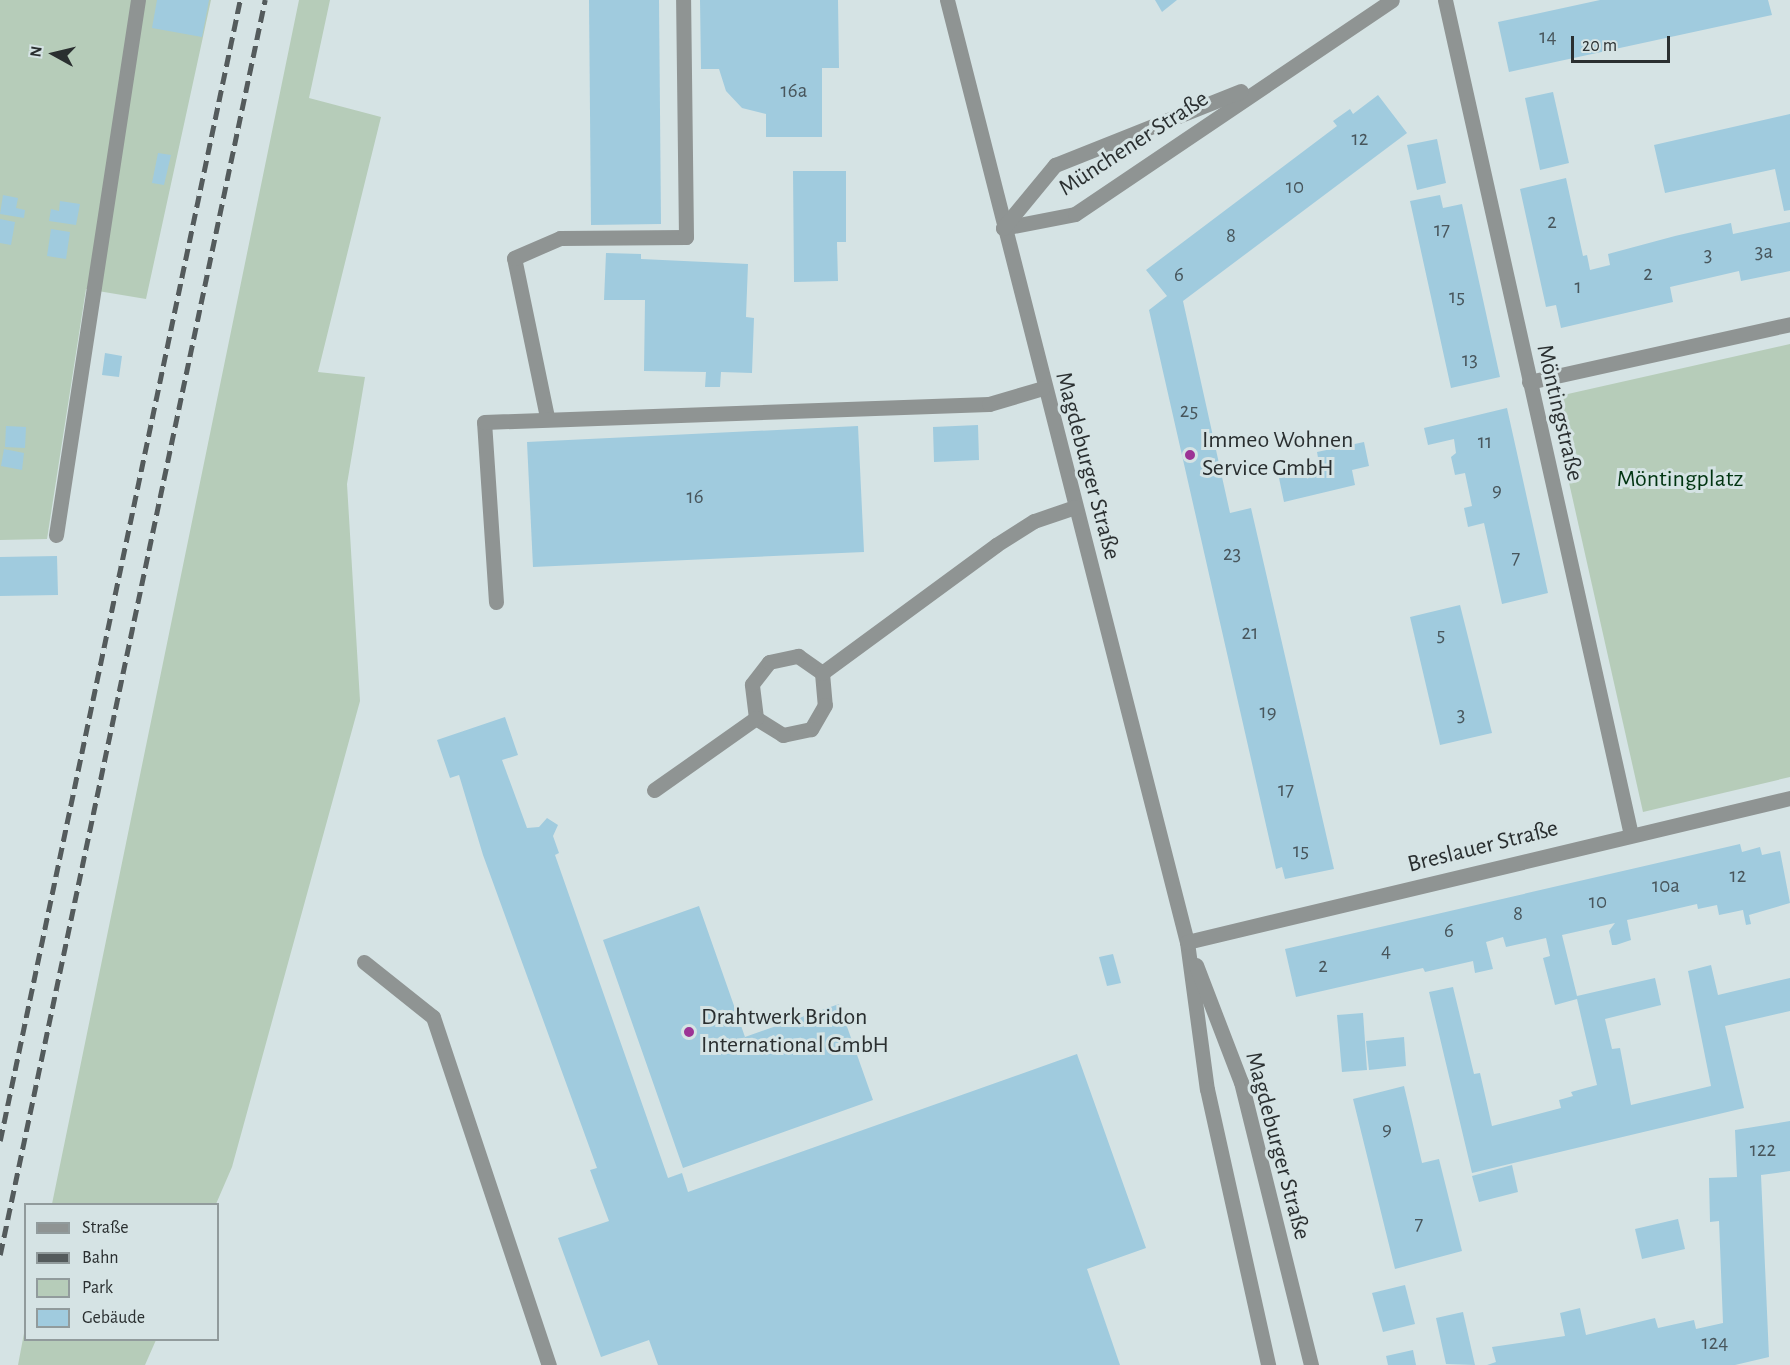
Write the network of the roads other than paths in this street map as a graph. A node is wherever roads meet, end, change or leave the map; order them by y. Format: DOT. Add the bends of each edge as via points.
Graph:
graph roads {
  1 [pos="138,0"];
  2 [pos="683,0"];
  3 [pos="947,0"];
  4 [pos="1392,0"];
  5 [pos="1444,0"];
  6 [pos="1286,70"];
  7 [pos="1003,228"];
  8 [pos="1790,324"];
  9 [pos="1529,382"];
  10 [pos="1043,388"];
  11 [pos="547,417"];
  12 [pos="1075,507"];
  13 [pos="56,535"];
  14 [pos="496,602"];
  15 [pos="822,673"];
  16 [pos="756,718"];
  17 [pos="654,790"];
  18 [pos="1790,798"];
  19 [pos="1631,835"];
  20 [pos="1187,942"];
  21 [pos="364,962"];
  22 [pos="549,1365"];
  23 [pos="1268,1365"];
  24 [pos="1311,1365"];
  1 -- 13 [label="street"];
  2 -- 11 [label="street" via="686,237 560,238 514,258"];
  3 -- 7 [label="street, Magdeburger Straße"];
  4 -- 6 [label="street, Münchener Straße"];
  5 -- 9 [label="street, Möntingstraße"];
  6 -- 7 [label="street, Münchener Straße" via="1075,214"];
  6 -- 7 [label="street, Münchener Straße" via="1214,104 1055,165"];
  7 -- 10 [label="street, Magdeburger Straße"];
  8 -- 9 [label="street"];
  9 -- 19 [label="street, Möntingstraße"];
  10 -- 11 [label="street" via="989,404"];
  10 -- 12 [label="street, Magdeburger Straße"];
  11 -- 14 [label="street" via="484,422"];
  12 -- 15 [label="street" via="1034,521 996,545"];
  12 -- 20 [label="street, Magdeburger Straße"];
  15 -- 16 [label="street" via="825,705 811,729 783,735"];
  15 -- 16 [label="street" via="798,656 769,662 752,684"];
  16 -- 17 [label="street"];
  18 -- 19 [label="street, Breslauer Straße"];
  19 -- 20 [label="street, Breslauer Straße"];
  20 -- 23 [label="street, Magdeburger Straße" via="1207,1089"];
  20 -- 24 [label="street, Magdeburger Straße" via="1241,1082"];
  21 -- 22 [label="street" via="434,1017"];
}
